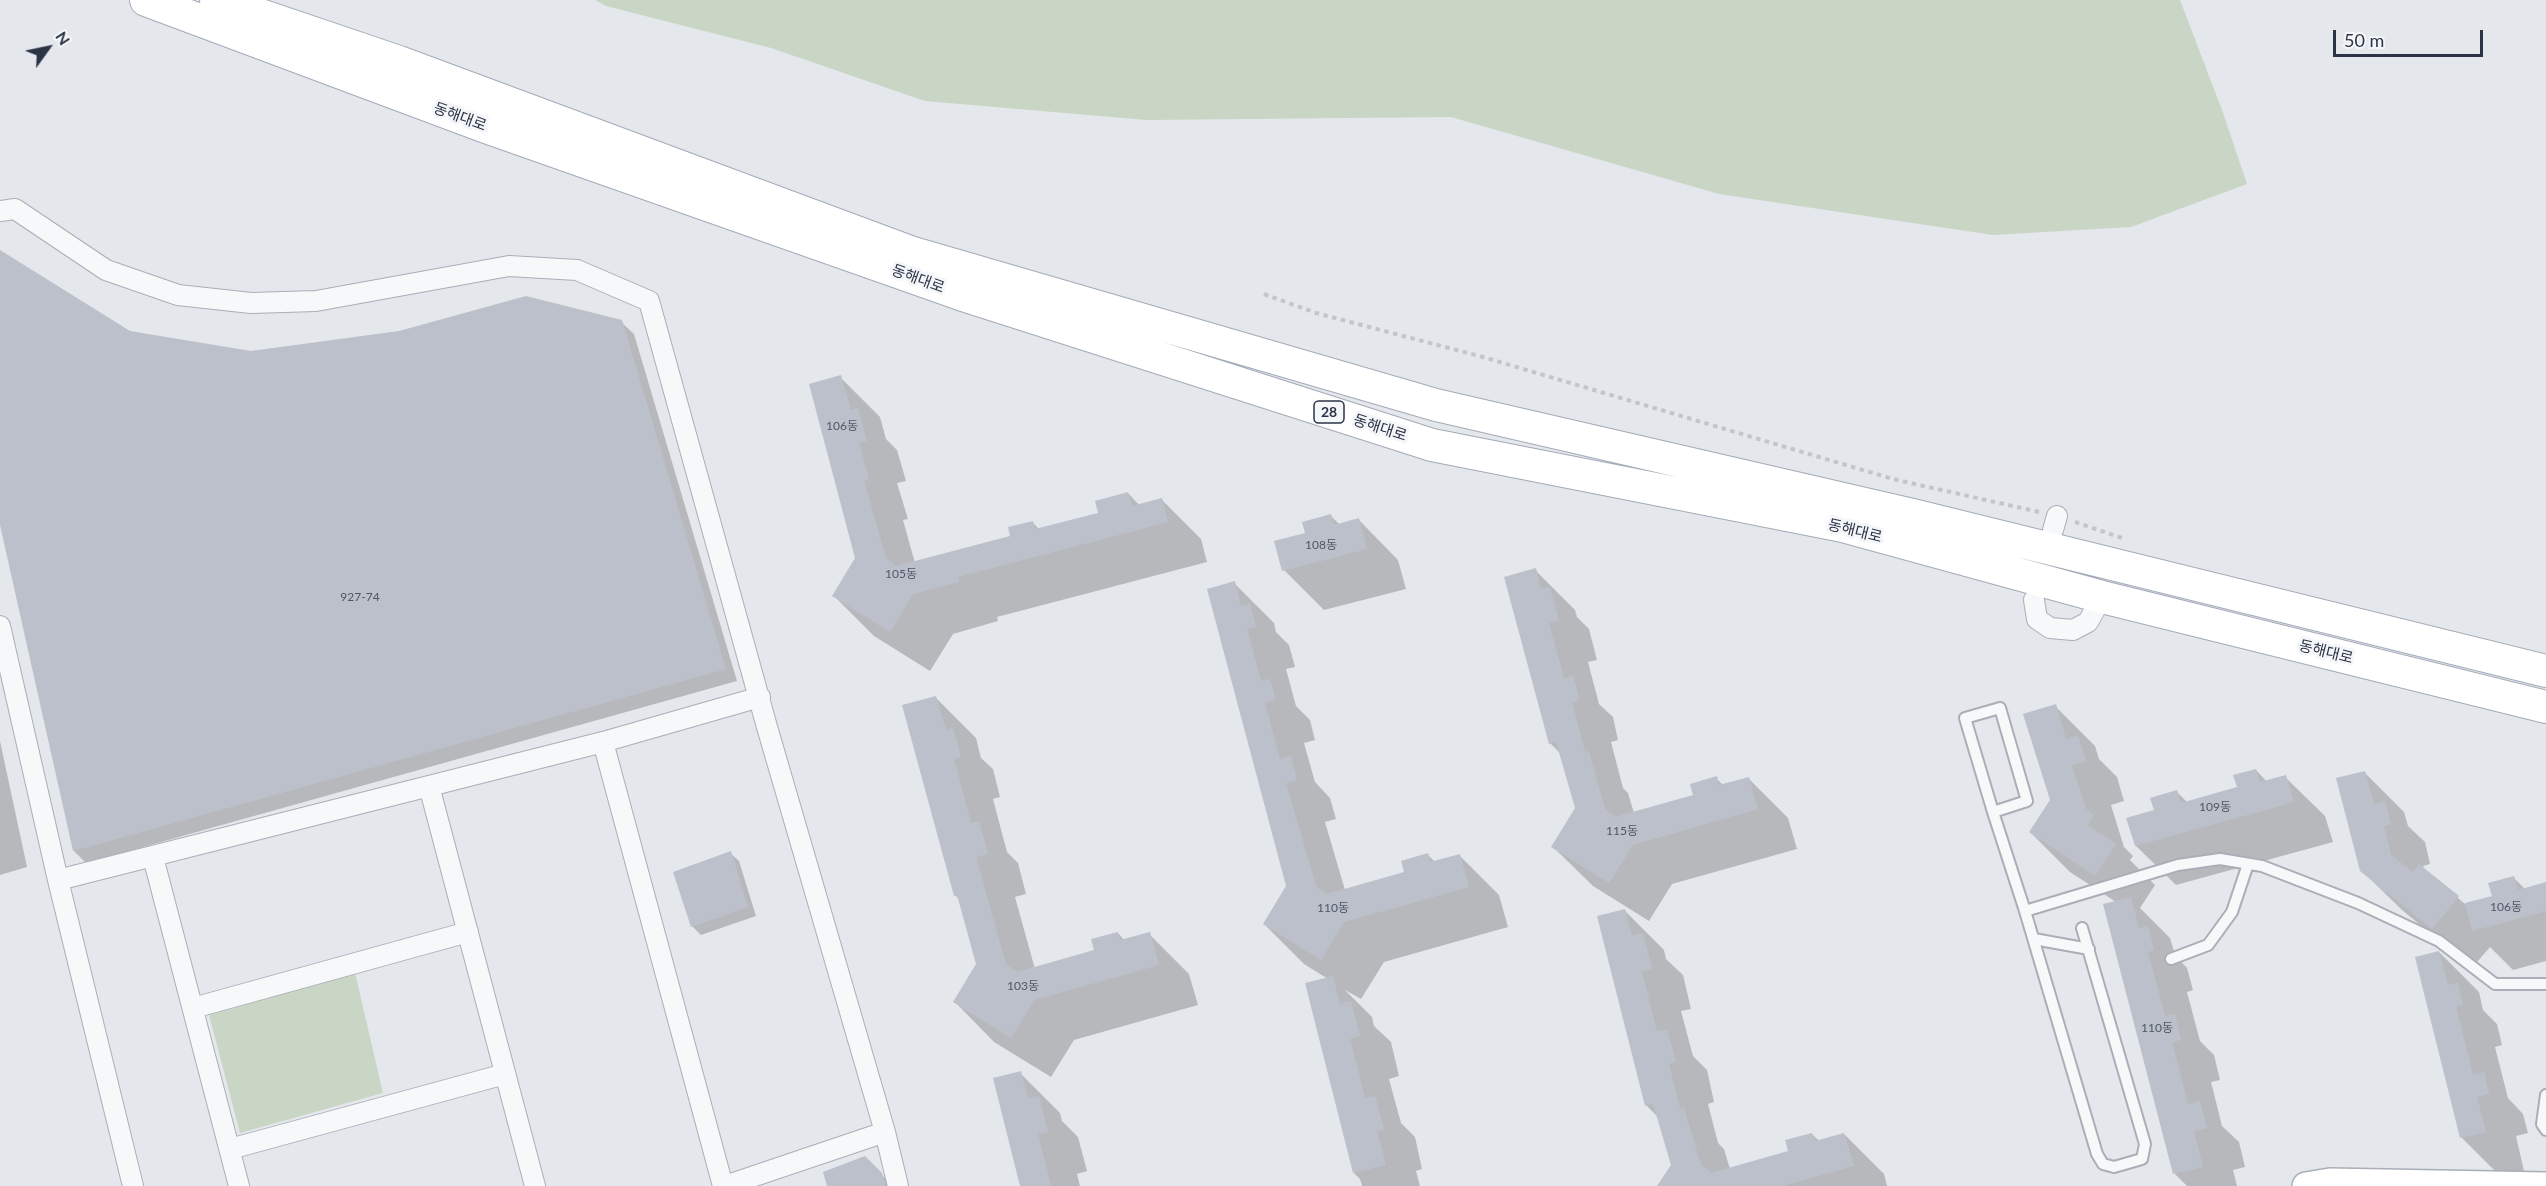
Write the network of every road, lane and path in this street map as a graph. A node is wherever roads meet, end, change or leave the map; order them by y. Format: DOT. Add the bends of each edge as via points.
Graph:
graph roads {
  1 [pos="146,0"];
  2 [pos="216,0"];
  3 [pos="0,211"];
  4 [pos="1264,294"];
  5 [pos="2129,540"];
  6 [pos="2102,597"];
  7 [pos="2034,600"];
  8 [pos="0,626"];
  9 [pos="2546,671"];
  10 [pos="760,697"];
  11 [pos="2546,707"];
  12 [pos="603,742"];
  13 [pos="429,786"];
  14 [pos="1993,812"];
  15 [pos="153,857"];
  16 [pos="2248,864"];
  17 [pos="58,880"];
  18 [pos="2025,911"];
  19 [pos="2082,928"];
  20 [pos="468,932"];
  21 [pos="2034,939"];
  22 [pos="2089,949"];
  23 [pos="2171,959"];
  24 [pos="2546,984"];
  25 [pos="193,1008"];
  26 [pos="505,1074"];
  27 [pos="2546,1095"];
  28 [pos="2546,1130"];
  29 [pos="885,1132"];
  30 [pos="230,1149"];
  31 [pos="133,1186"];
  32 [pos="239,1186"];
  33 [pos="535,1186"];
  34 [pos="724,1186"];
  35 [pos="898,1186"];
  36 [pos="2306,1186"];
  37 [pos="2546,1186"];
  1 -- 6 [label="main road, 동해대로 / 28" via="486,127 963,295 1432,445 1843,526"];
  2 -- 9 [label="main road" via="399,62 910,252 1436,405 1914,515"];
  3 -- 10 [label="street" via="15,209 106,270 178,294 250,303 316,301 509,266 578,270 649,302"];
  4 -- 5 [label="path" via="1316,313 1482,357 1893,479"];
  6 -- 7 [label="street" via="2088,622 2073,630 2050,628 2037,619"];
  6 -- 11 [label="main road, 동해대로 / 28"];
  8 -- 17 [label="street"];
  10 -- 12 [label="street"];
  10 -- 29 [label="street"];
  12 -- 13 [label="street"];
  12 -- 34 [label="street"];
  13 -- 15 [label="street"];
  13 -- 20 [label="street"];
  14 -- 14 [label="lane" via="2027,801 2000,708 1965,718"];
  14 -- 18 [label="lane"];
  15 -- 17 [label="street"];
  15 -- 25 [label="street"];
  16 -- 18 [label="lane" via="2220,859 2178,865"];
  16 -- 23 [label="lane" via="2232,912 2208,945"];
  16 -- 24 [label="lane" via="2358,903 2439,941 2495,984"];
  17 -- 31 [label="street"];
  18 -- 21 [label="lane"];
  19 -- 22 [label="lane"];
  20 -- 25 [label="street"];
  20 -- 26 [label="street"];
  21 -- 22 [label="lane"];
  21 -- 22 [label="lane" via="2097,1154 2103,1164 2114,1167 2142,1159 2145,1144"];
  25 -- 30 [label="street"];
  26 -- 30 [label="street"];
  26 -- 33 [label="street"];
  27 -- 28 [label="lane" via="2542,1124"];
  29 -- 34 [label="street"];
  29 -- 35 [label="street"];
  30 -- 32 [label="street"];
  36 -- 37 [label="street" via="2330,1182"];
}
